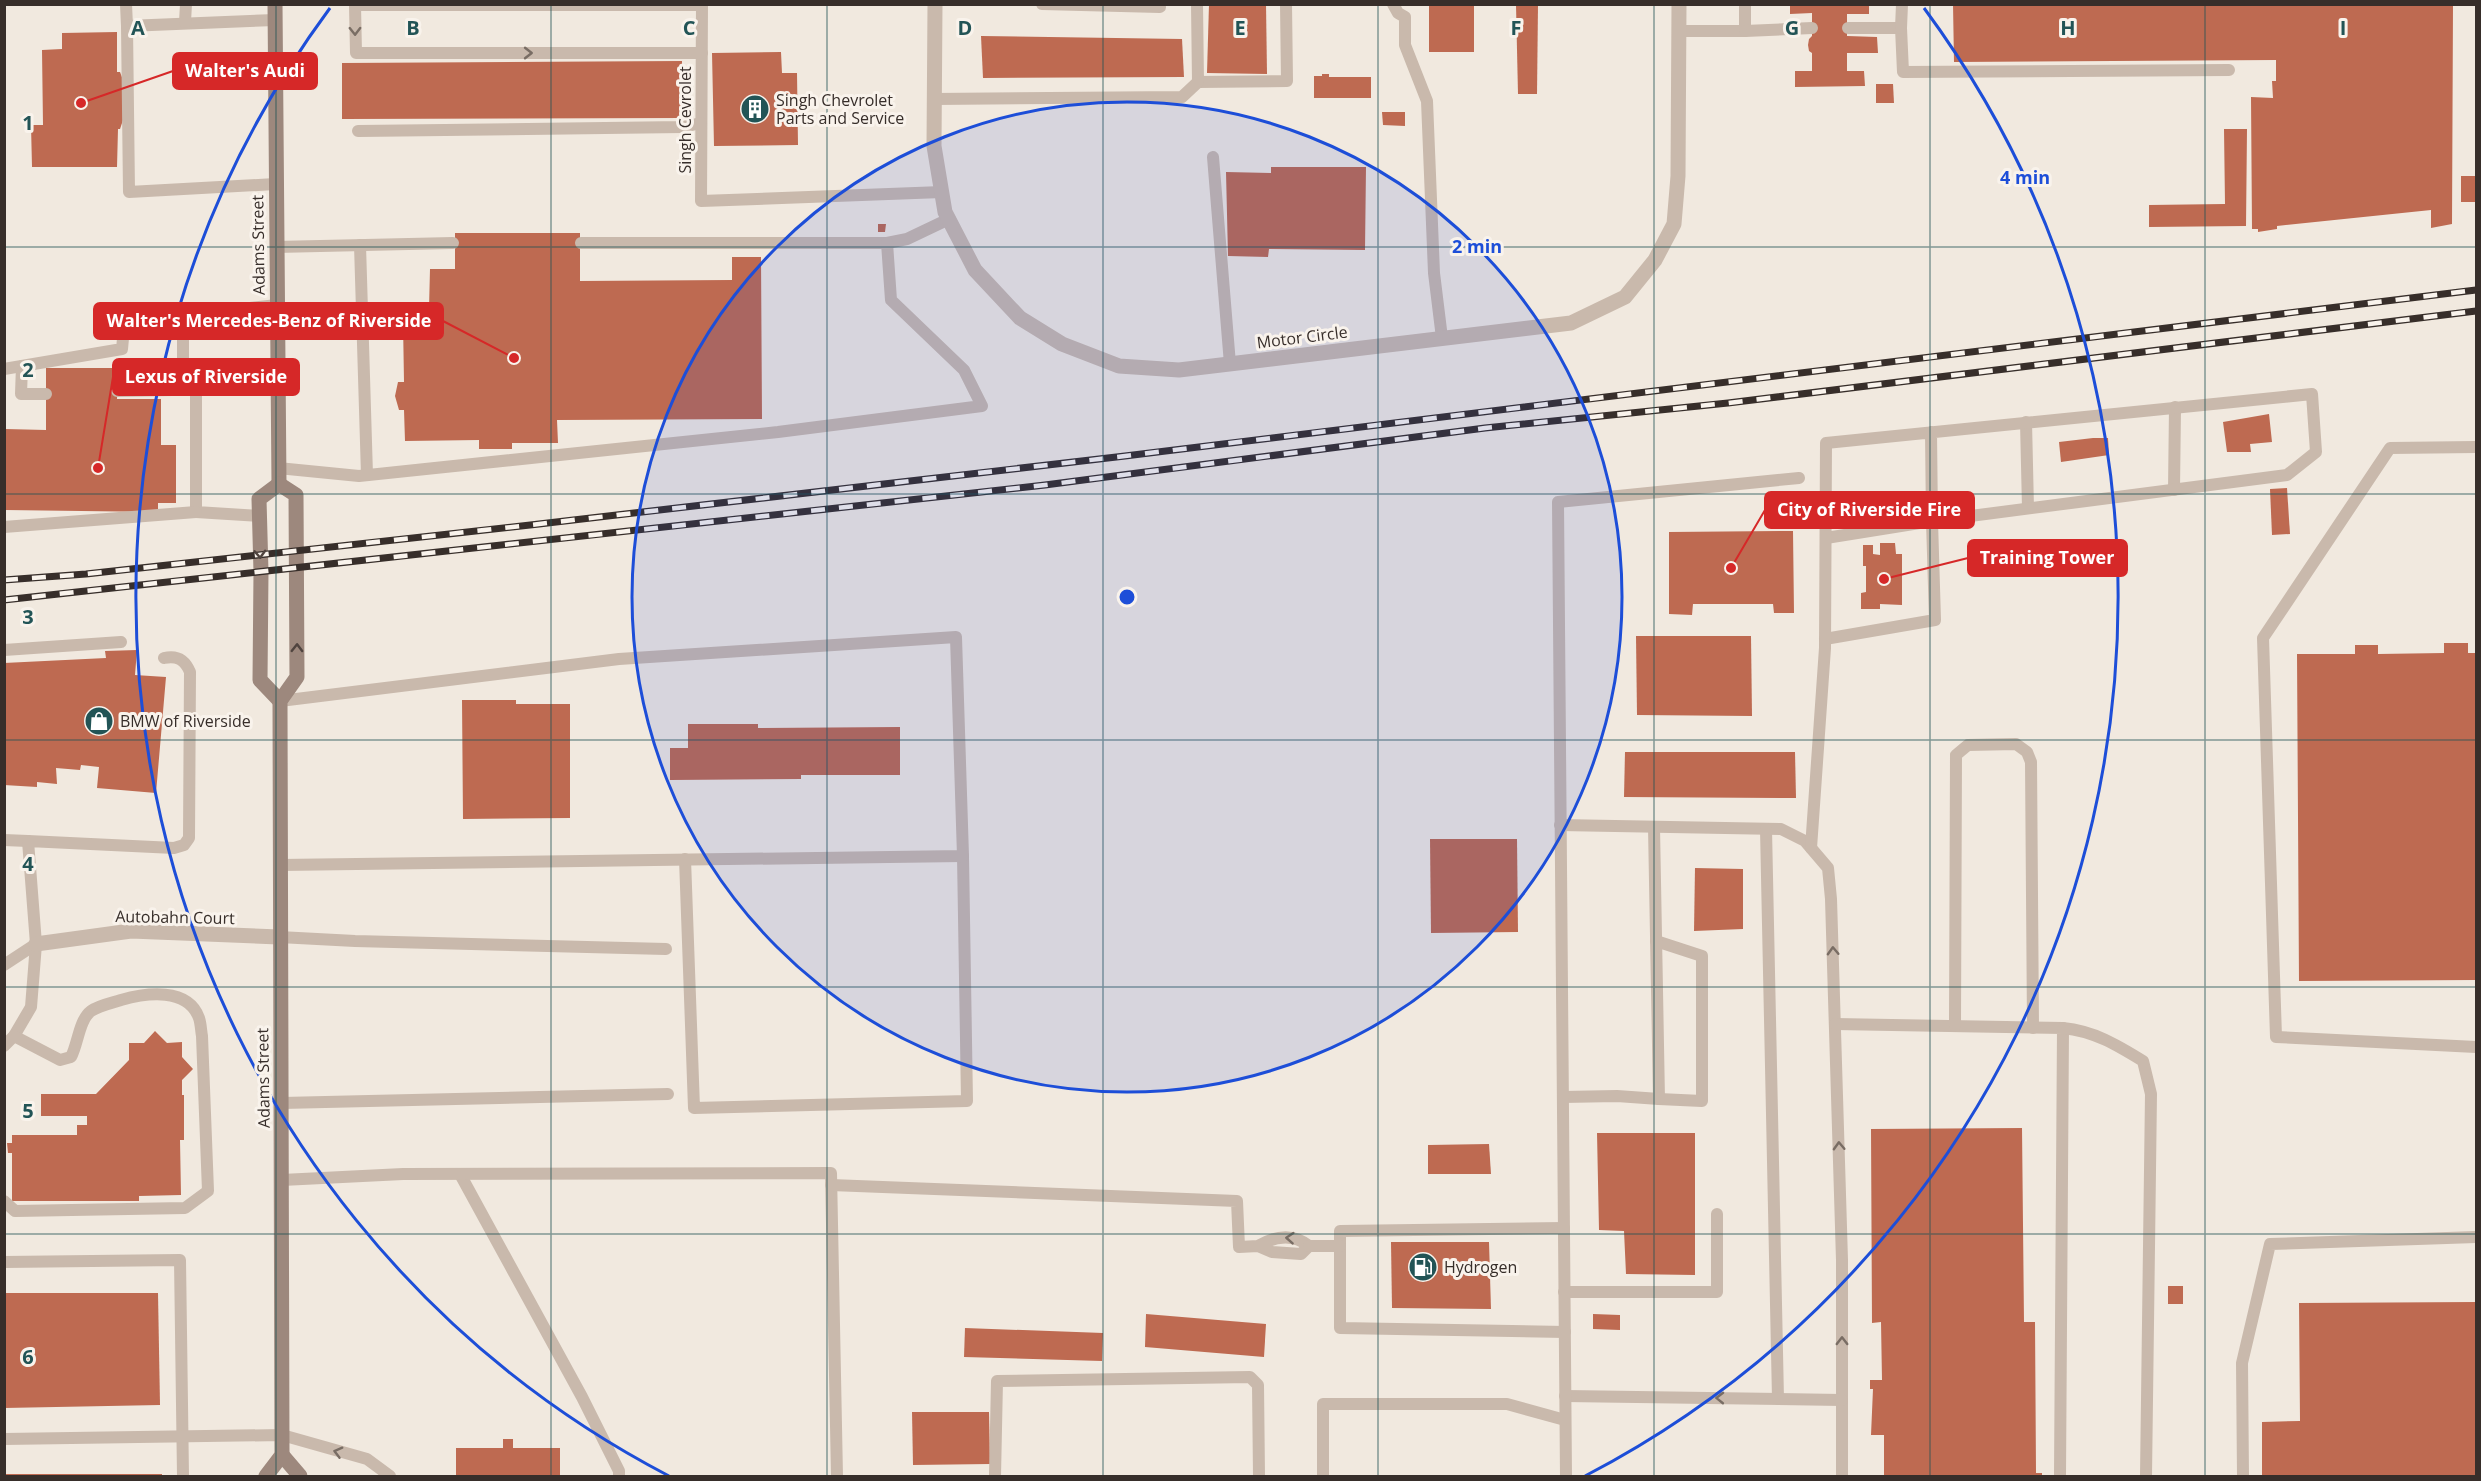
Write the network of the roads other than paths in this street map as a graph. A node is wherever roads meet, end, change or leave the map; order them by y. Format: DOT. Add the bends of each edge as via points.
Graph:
graph roads {
  1 [pos="126,4"];
  2 [pos="186,4"];
  3 [pos="935,4"];
  4 [pos="1042,4"];
  5 [pos="1197,4"];
  6 [pos="1286,4"];
  7 [pos="1393,4"];
  8 [pos="1679,4"];
  9 [pos="1745,4"];
  10 [pos="1902,4"];
  11 [pos="702,5"];
  12 [pos="1160,8"];
  13 [pos="275,12"];
  14 [pos="186,22"];
  15 [pos="127,26"];
  16 [pos="1812,28"];
  17 [pos="1848,28"];
  18 [pos="1901,28"];
  19 [pos="1680,31"];
  20 [pos="1745,31"];
  21 [pos="702,53"];
  22 [pos="2229,70"];
  23 [pos="1198,82"];
  24 [pos="934,99"];
  25 [pos="701,123"];
  26 [pos="358,131"];
  27 [pos="1213,157"];
  28 [pos="275,184"];
  29 [pos="942,192"];
  30 [pos="949,219"];
  31 [pos="453,243"];
  32 [pos="581,243"];
  33 [pos="887,243"];
  34 [pos="360,245"];
  35 [pos="276,248"];
  36 [pos="277,304"];
  37 [pos="183,316"];
  38 [pos="1442,338"];
  39 [pos="1230,364"];
  40 [pos="183,365"];
  41 [pos="22,366"];
  42 [pos="4,369"];
  43 [pos="277,388"];
  44 [pos="196,390"];
  45 [pos="117,391"];
  46 [pos="46,394"];
  47 [pos="2175,407"];
  48 [pos="2026,422"];
  49 [pos="1931,432"];
  50 [pos="2476,447"];
  51 [pos="278,468"];
  52 [pos="367,475"];
  53 [pos="1798,478"];
  54 [pos="279,484"];
  55 [pos="2174,490"];
  56 [pos="2028,508"];
  57 [pos="196,512"];
  58 [pos="260,516"];
  59 [pos="1932,521"];
  60 [pos="4,527"];
  61 [pos="1826,538"];
  62 [pos="1825,639"];
  63 [pos="121,642"];
  64 [pos="4,650"];
  65 [pos="164,658"];
  66 [pos="280,701"];
  67 [pos="1560,825"];
  68 [pos="1654,827"];
  69 [pos="1766,829"];
  70 [pos="4,840"];
  71 [pos="28,841"];
  72 [pos="1811,848"];
  73 [pos="963,856"];
  74 [pos="685,859"];
  75 [pos="279,865"];
  76 [pos="279,937"];
  77 [pos="1656,941"];
  78 [pos="36,944"];
  79 [pos="666,949"];
  80 [pos="4,965"];
  81 [pos="1835,1024"];
  82 [pos="1955,1026"];
  83 [pos="2033,1028"];
  84 [pos="2063,1028"];
  85 [pos="14,1036"];
  86 [pos="4,1046"];
  87 [pos="2476,1047"];
  88 [pos="668,1094"];
  89 [pos="1563,1097"];
  90 [pos="1659,1100"];
  91 [pos="282,1103"];
  92 [pos="460,1174"];
  93 [pos="282,1180"];
  94 [pos="831,1185"];
  95 [pos="4,1201"];
  96 [pos="1717,1214"];
  97 [pos="1564,1228"];
  98 [pos="2476,1237"];
  99 [pos="1340,1246"];
  100 [pos="4,1262"];
  101 [pos="1564,1292"];
  102 [pos="1565,1332"];
  103 [pos="1565,1396"];
  104 [pos="1779,1399"];
  105 [pos="1842,1400"];
  106 [pos="1565,1420"];
  107 [pos="282,1435"];
  108 [pos="182,1436"];
  109 [pos="4,1439"];
  110 [pos="282,1455"];
  111 [pos="183,1476"];
  112 [pos="266,1476"];
  113 [pos="300,1476"];
  114 [pos="390,1476"];
  115 [pos="619,1476"];
  116 [pos="837,1476"];
  117 [pos="995,1476"];
  118 [pos="1259,1476"];
  119 [pos="1323,1476"];
  120 [pos="1566,1476"];
  121 [pos="1842,1476"];
  122 [pos="2060,1476"];
  123 [pos="2146,1476"];
  124 [pos="2243,1476"];
  1 -- 15 [label="lane"];
  2 -- 14 [label="lane"];
  3 -- 24 [label="street, Motor Circle"];
  4 -- 12 [label="lane"];
  5 -- 23 [label="lane"];
  6 -- 23 [label="lane" via="1287,81"];
  7 -- 38 [label="lane" via="1405,17 1405,45 1427,101 1434,273"];
  8 -- 19 [label="street, Motor Circle"];
  9 -- 20 [label="lane"];
  10 -- 18 [label="lane"];
  11 -- 21 [label="lane, Singh Cevrolet"];
  11 -- 21 [label="lane, one-way" via="355,5 356,53"];
  13 -- 14 [label="lane"];
  13 -- 28 [label="main road, Adams Street"];
  14 -- 15 [label="lane"];
  15 -- 28 [label="lane" via="129,192"];
  16 -- 20 [label="lane"];
  17 -- 18 [label="lane"];
  18 -- 22 [label="lane" via="1903,72"];
  19 -- 20 [label="lane"];
  19 -- 38 [label="street, Motor Circle" via="1674,224 1655,260 1625,297 1571,323"];
  21 -- 25 [label="lane, Singh Cevrolet"];
  23 -- 24 [label="lane" via="1182,97"];
  24 -- 29 [label="street, Motor Circle" via="934,146"];
  25 -- 26 [label="lane" via="682,127"];
  25 -- 29 [label="lane, Singh Cevrolet" via="701,201"];
  27 -- 39 [label="lane"];
  28 -- 35 [label="main road, Adams Street"];
  29 -- 30 [label="street, Motor Circle"];
  30 -- 33 [label="lane" via="907,239"];
  30 -- 39 [label="street, Motor Circle" via="975,270 1020,318 1062,344 1119,366 1179,370"];
  31 -- 34 [label="lane"];
  32 -- 33 [label="lane"];
  33 -- 52 [label="lane" via="891,300 964,370 982,406 778,432"];
  34 -- 35 [label="lane"];
  34 -- 52 [label="lane"];
  35 -- 36 [label="main road, Adams Street"];
  36 -- 37 [label="lane"];
  36 -- 43 [label="main road, Adams Street"];
  37 -- 40 [label="lane"];
  37 -- 41 [label="lane" via="124,328 122,349"];
  38 -- 39 [label="street, Motor Circle"];
  41 -- 42 [label="lane"];
  41 -- 46 [label="lane" via="21,394"];
  43 -- 44 [label="lane"];
  43 -- 51 [label="main road, Adams Street"];
  44 -- 45 [label="lane"];
  44 -- 57 [label="lane"];
  47 -- 48 [label="lane"];
  47 -- 55 [label="lane"];
  47 -- 55 [label="lane" via="2312,393 2316,452 2287,475"];
  48 -- 49 [label="lane"];
  48 -- 56 [label="lane"];
  49 -- 59 [label="lane"];
  49 -- 61 [label="lane" via="1826,442"];
  50 -- 87 [label="lane" via="2390,448 2263,638 2276,1037"];
  51 -- 52 [label="lane"];
  51 -- 54 [label="main road, Adams Street"];
  53 -- 67 [label="lane" via="1558,502"];
  54 -- 58 [label="main road" via="259,499"];
  66 -- 54 [label="main road, one-way" via="297,677 298,568 296,495"];
  55 -- 56 [label="lane"];
  56 -- 59 [label="lane"];
  57 -- 58 [label="lane"];
  57 -- 60 [label="lane"];
  58 -- 66 [label="main road, one-way" via="260,680"];
  59 -- 61 [label="lane"];
  59 -- 62 [label="lane" via="1935,620"];
  61 -- 62 [label="lane"];
  62 -- 72 [label="lane"];
  63 -- 64 [label="lane"];
  65 -- 71 [label="lane" via="179,658 187,663 190,672 189,838 184,845 174,848"];
  66 -- 73 [label="lane" via="619,659 956,637"];
  66 -- 75 [label="main road, Adams Street"];
  67 -- 68 [label="lane"];
  67 -- 89 [label="lane"];
  68 -- 69 [label="lane"];
  68 -- 77 [label="lane"];
  69 -- 72 [label="lane" via="1781,829"];
  69 -- 104 [label="lane"];
  70 -- 71 [label="lane"];
  71 -- 78 [label="lane"];
  81 -- 72 [label="lane, one-way" via="1828,868"];
  73 -- 74 [label="lane"];
  73 -- 74 [label="lane" via="967,1101 694,1108"];
  74 -- 75 [label="lane"];
  75 -- 76 [label="main road, Adams Street"];
  76 -- 78 [label="street, Autobahn Court" via="131,931"];
  76 -- 79 [label="lane"];
  76 -- 91 [label="main road, Adams Street"];
  77 -- 90 [label="lane"];
  77 -- 90 [label="lane" via="1702,956 1702,1101"];
  78 -- 80 [label="lane"];
  78 -- 85 [label="lane" via="31,1007"];
  81 -- 82 [label="lane"];
  105 -- 81 [label="lane, one-way"];
  82 -- 83 [label="lane"];
  82 -- 83 [label="lane" via="1956,755 1968,745 2016,744 2027,752 2031,762"];
  83 -- 84 [label="lane"];
  84 -- 122 [label="lane"];
  84 -- 123 [label="lane" via="2085,1030 2142,1061 2151,1094"];
  85 -- 86 [label="lane"];
  85 -- 95 [label="lane" via="60,1060 71,1057 89,1012 102,1006 136,996 171,994 186,1002 199,1017 202,1036 208,1191 184,1208 15,1211"];
  88 -- 91 [label="lane"];
  89 -- 90 [label="lane"];
  89 -- 97 [label="lane"];
  91 -- 93 [label="main road, Adams Street"];
  92 -- 93 [label="lane"];
  92 -- 94 [label="lane" via="831,1173"];
  92 -- 115 [label="lane" via="582,1397"];
  93 -- 107 [label="main road, Adams Street"];
  94 -- 99 [label="lane" via="1237,1202 1239,1247 1258,1246 1272,1252 1300,1254 1309,1246"];
  94 -- 116 [label="lane"];
  96 -- 101 [label="lane" via="1717,1292"];
  97 -- 99 [label="lane" via="1340,1231"];
  97 -- 101 [label="lane"];
  98 -- 124 [label="lane" via="2270,1244 2242,1363"];
  99 -- 102 [label="lane" via="1340,1328"];
  100 -- 108 [label="lane" via="180,1260"];
  101 -- 102 [label="lane"];
  102 -- 103 [label="lane"];
  104 -- 103 [label="lane, one-way"];
  103 -- 106 [label="lane"];
  104 -- 105 [label="lane"];
  105 -- 121 [label="lane"];
  106 -- 119 [label="lane" via="1507,1404 1323,1404"];
  106 -- 120 [label="lane"];
  107 -- 108 [label="lane"];
  107 -- 110 [label="main road, Adams Street"];
  114 -- 107 [label="lane, one-way" via="367,1460"];
  108 -- 109 [label="lane"];
  108 -- 111 [label="lane"];
  110 -- 112 [label="main road"];
  110 -- 113 [label="main road"];
  117 -- 118 [label="lane" via="997,1381 1250,1377 1258,1384"];
}
